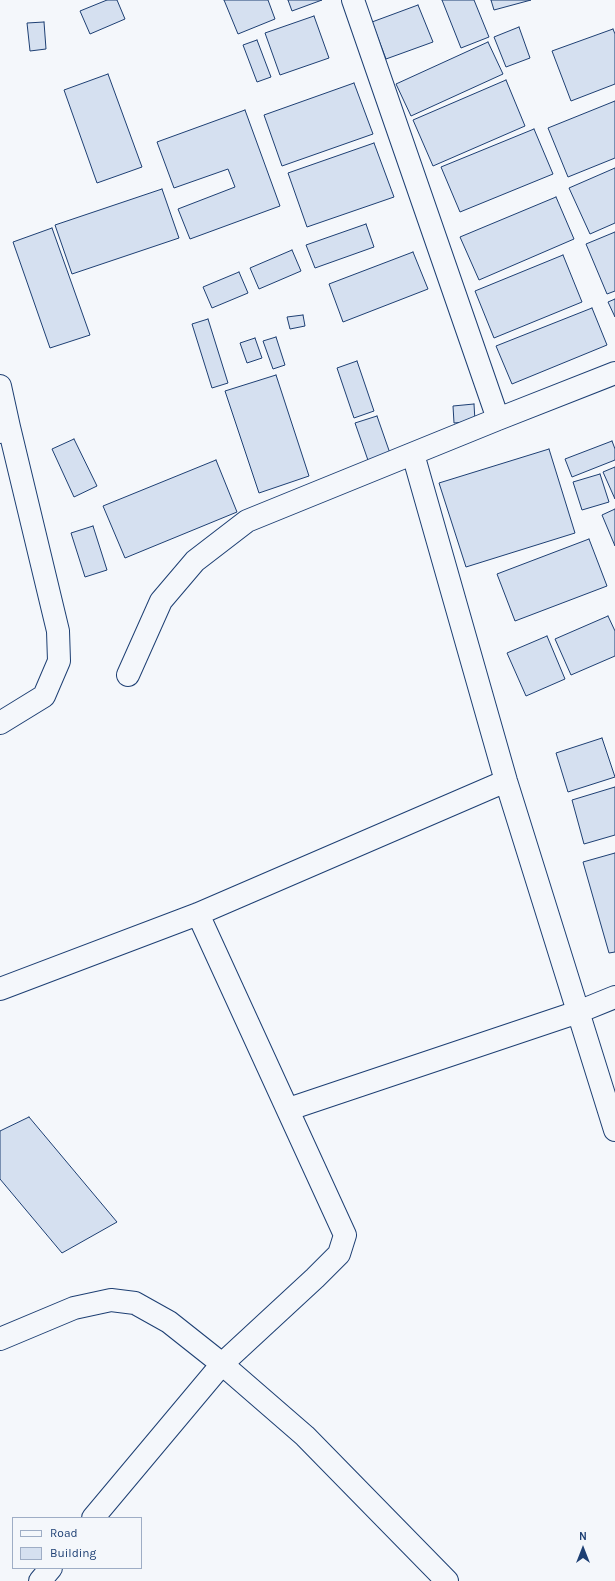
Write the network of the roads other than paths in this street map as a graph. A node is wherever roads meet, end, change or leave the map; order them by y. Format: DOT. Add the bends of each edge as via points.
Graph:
graph roads {
  1 [pos="353,0"];
  2 [pos="615,373"];
  3 [pos="0,386"];
  4 [pos="498,419"];
  5 [pos="5,430"];
  6 [pos="413,454"];
  7 [pos="128,675"];
  8 [pos="0,723"];
  9 [pos="506,781"];
  10 [pos="198,914"];
  11 [pos="0,989"];
  12 [pos="615,997"];
  13 [pos="578,1012"];
  14 [pos="289,1109"];
  15 [pos="615,1130"];
  16 [pos="0,1339"];
  17 [pos="222,1364"];
  18 [pos="94,1517"];
  19 [pos="50,1569"];
  20 [pos="40,1581"];
  21 [pos="447,1581"];
  1 -- 4 [label="street"];
  2 -- 4 [label="street"];
  3 -- 5 [label="street"];
  4 -- 6 [label="street"];
  5 -- 8 [label="street" via="58,631 59,661 44,696"];
  6 -- 7 [label="street" via="248,521 195,561 160,601"];
  6 -- 9 [label="street"];
  9 -- 10 [label="street"];
  9 -- 13 [label="street"];
  10 -- 11 [label="street"];
  10 -- 14 [label="street"];
  12 -- 13 [label="street"];
  13 -- 14 [label="street"];
  13 -- 15 [label="street"];
  14 -- 17 [label="street" via="345,1235 339,1254"];
  16 -- 17 [label="street" via="74,1308 111,1300 135,1303 169,1322"];
  17 -- 18 [label="street"];
  17 -- 21 [label="street" via="305,1436"];
  19 -- 20 [label="street"];
}
